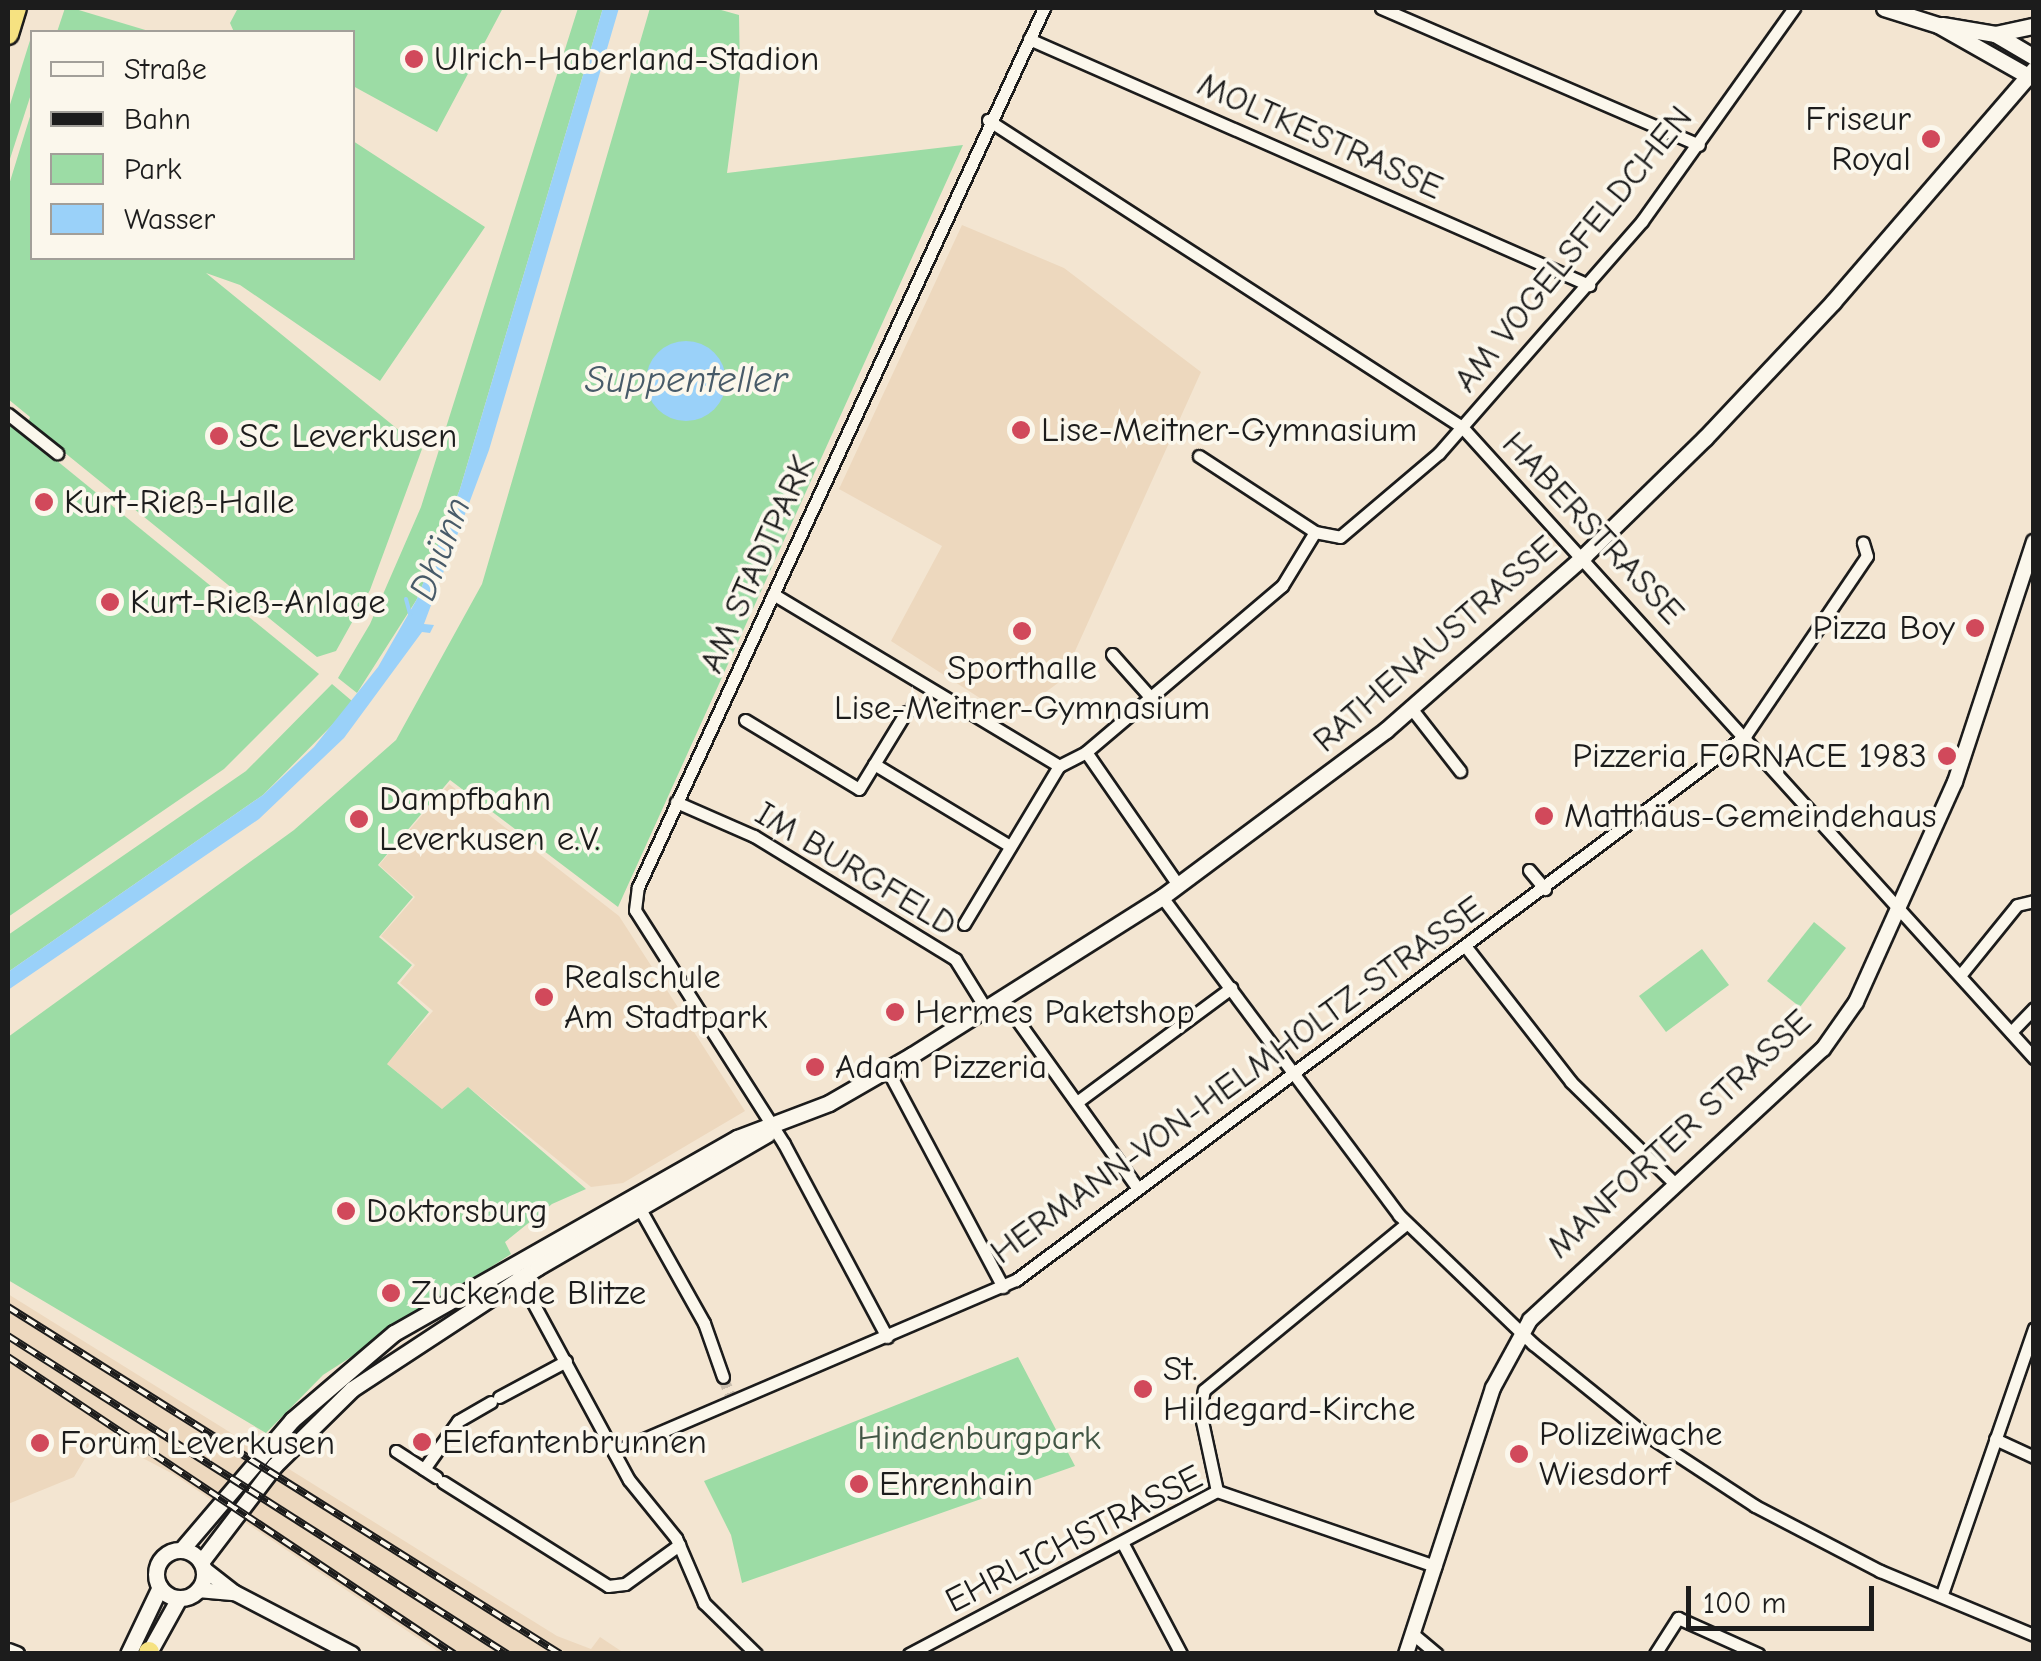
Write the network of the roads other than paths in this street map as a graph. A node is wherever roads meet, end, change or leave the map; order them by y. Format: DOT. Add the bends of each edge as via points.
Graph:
graph roads {
  1 [pos="16,8"];
  2 [pos="1044,8"];
  3 [pos="1382,8"];
  4 [pos="1794,8"];
  5 [pos="1884,8"];
  6 [pos="1938,25"];
  7 [pos="2034,26"];
  8 [pos="8,34"];
  9 [pos="1995,34"];
  10 [pos="1029,39"];
  11 [pos="2034,57"];
  12 [pos="2032,75"];
  13 [pos="988,120"];
  14 [pos="1699,144"];
  15 [pos="1589,285"];
  16 [pos="8,414"];
  17 [pos="1462,427"];
  18 [pos="58,453"];
  19 [pos="1198,456"];
  20 [pos="1315,532"];
  21 [pos="2034,542"];
  22 [pos="1863,543"];
  23 [pos="1584,556"];
  24 [pos="773,594"];
  25 [pos="1112,654"];
  26 [pos="1151,698"];
  27 [pos="1411,708"];
  28 [pos="906,712"];
  29 [pos="745,720"];
  30 [pos="1746,736"];
  31 [pos="1086,752"];
  32 [pos="874,764"];
  33 [pos="1059,766"];
  34 [pos="1460,771"];
  35 [pos="676,802"];
  36 [pos="1010,846"];
  37 [pos="1529,870"];
  38 [pos="1178,885"];
  39 [pos="1545,890"];
  40 [pos="1162,896"];
  41 [pos="2034,901"];
  42 [pos="1902,908"];
  43 [pos="964,924"];
  44 [pos="1466,947"];
  45 [pos="1962,973"];
  46 [pos="1232,988"];
  47 [pos="992,1006"];
  48 [pos="2034,1008"];
  49 [pos="2012,1032"];
  50 [pos="2034,1058"];
  51 [pos="887,1070"];
  52 [pos="1294,1073"];
  53 [pos="1076,1102"];
  54 [pos="774,1129"];
  55 [pos="1675,1184"];
  56 [pos="1138,1189"];
  57 [pos="640,1210"];
  58 [pos="1406,1224"];
  59 [pos="510,1264"];
  60 [pos="522,1280"];
  61 [pos="1003,1287"];
  62 [pos="2034,1328"];
  63 [pos="1523,1332"];
  64 [pos="887,1338"];
  65 [pos="566,1361"];
  66 [pos="723,1377"];
  67 [pos="1995,1439"];
  68 [pos="396,1452"];
  69 [pos="614,1452"];
  70 [pos="2034,1456"];
  71 [pos="424,1469"];
  72 [pos="1217,1491"];
  73 [pos="1122,1542"];
  74 [pos="679,1545"];
  75 [pos="182,1550"];
  76 [pos="203,1566"];
  77 [pos="1435,1566"];
  78 [pos="160,1587"];
  79 [pos="198,1590"];
  80 [pos="235,1593"];
  81 [pos="1942,1594"];
  82 [pos="179,1598"];
  83 [pos="139,1629"];
  84 [pos="1413,1634"];
  85 [pos="2034,1636"];
  86 [pos="8,1651"];
  87 [pos="143,1653"];
  88 [pos="16,1654"];
  89 [pos="113,1654"];
  90 [pos="352,1654"];
  91 [pos="756,1654"];
  92 [pos="909,1654"];
  93 [pos="1182,1654"];
  94 [pos="1406,1654"];
  95 [pos="1437,1654"];
  96 [pos="1655,1654"];
  97 [pos="1758,1654"];
  1 -- 8 [label="highway"];
  2 -- 10 [label="street, AM STADTPARK"];
  3 -- 14 [label="street"];
  4 -- 14 [label="street, AM VOGELSFELDCHEN"];
  5 -- 6 [label="main road"];
  6 -- 9 [label="main road"];
  6 -- 12 [label="main road"];
  7 -- 9 [label="main road"];
  9 -- 11 [label="main road"];
  10 -- 13 [label="street, AM STADTPARK"];
  10 -- 15 [label="street, MOLTKESTRASSE"];
  12 -- 23 [label="main road, RATHENAUSTRASSE" via="1833,302"];
  13 -- 17 [label="street, HABERSTRASSE"];
  13 -- 24 [label="street, AM STADTPARK"];
  14 -- 15 [label="street, AM VOGELSFELDCHEN"];
  15 -- 17 [label="street, AM VOGELSFELDCHEN"];
  16 -- 18 [label="street"];
  17 -- 20 [label="street, AM VOGELSFELDCHEN" via="1340,538"];
  17 -- 23 [label="street, HABERSTRASSE"];
  19 -- 20 [label="street"];
  20 -- 26 [label="street" via="1282,586"];
  21 -- 42 [label="street, MANFORTER STRASSE" via="1964,756"];
  22 -- 30 [label="street, HERMANN-VON-HELMHOLTZ-STRASSE" via="1867,556"];
  23 -- 27 [label="main road, RATHENAUSTRASSE"];
  23 -- 30 [label="street, HABERSTRASSE"];
  24 -- 33 [label="street" via="920,690"];
  24 -- 35 [label="street, AM STADTPARK"];
  25 -- 26 [label="street"];
  26 -- 31 [label="street"];
  27 -- 34 [label="street"];
  27 -- 38 [label="main road, RATHENAUSTRASSE"];
  28 -- 32 [label="street"];
  29 -- 32 [label="street" via="859,789"];
  30 -- 39 [label="street, HERMANN-VON-HELMHOLTZ-STRASSE"];
  30 -- 42 [label="street, HABERSTRASSE"];
  31 -- 33 [label="street"];
  31 -- 38 [label="street"];
  32 -- 36 [label="street"];
  33 -- 36 [label="street"];
  35 -- 47 [label="street, IM BURGFELD" via="754,836 955,960"];
  35 -- 54 [label="street, AM STADTPARK" via="638,887 635,910"];
  36 -- 43 [label="street"];
  37 -- 39 [label="street"];
  38 -- 40 [label="main road, RATHENAUSTRASSE"];
  39 -- 44 [label="street, HERMANN-VON-HELMHOLTZ-STRASSE"];
  40 -- 46 [label="street"];
  40 -- 47 [label="main road, RATHENAUSTRASSE"];
  41 -- 45 [label="street" via="2018,905"];
  42 -- 45 [label="street, HABERSTRASSE"];
  42 -- 55 [label="street, MANFORTER STRASSE" via="1856,1002 1823,1050"];
  44 -- 52 [label="street, HERMANN-VON-HELMHOLTZ-STRASSE"];
  44 -- 55 [label="street" via="1572,1082"];
  45 -- 49 [label="street, HABERSTRASSE"];
  46 -- 52 [label="street"];
  46 -- 53 [label="street"];
  47 -- 51 [label="main road, RATHENAUSTRASSE"];
  47 -- 53 [label="street, IM BURGFELD" via="1015,1017"];
  48 -- 49 [label="street"];
  49 -- 50 [label="street, HABERSTRASSE"];
  51 -- 54 [label="main road, RATHENAUSTRASSE"];
  51 -- 61 [label="street"];
  52 -- 56 [label="street, HERMANN-VON-HELMHOLTZ-STRASSE"];
  52 -- 58 [label="street"];
  53 -- 56 [label="street, IM BURGFELD"];
  54 -- 57 [label="main road, RATHENAUSTRASSE"];
  54 -- 59 [label="main road, RATHENAUSTRASSE" via="737,1138"];
  54 -- 64 [label="street"];
  55 -- 63 [label="street, MANFORTER STRASSE" via="1557,1288"];
  56 -- 61 [label="street, HERMANN-VON-HELMHOLTZ-STRASSE"];
  57 -- 60 [label="main road, RATHENAUSTRASSE"];
  57 -- 66 [label="street" via="704,1323"];
  58 -- 63 [label="street"];
  58 -- 72 [label="street" via="1204,1390 1200,1412"];
  59 -- 60 [label="street"];
  59 -- 75 [label="main road, RATHENAUSTRASSE" via="338,1376"];
  60 -- 65 [label="street"];
  60 -- 76 [label="main road, RATHENAUSTRASSE" via="352,1389 243,1502"];
  61 -- 64 [label="street, HERMANN-VON-HELMHOLTZ-STRASSE"];
  62 -- 67 [label="street"];
  63 -- 77 [label="street, MANFORTER STRASSE" via="1493,1388"];
  63 -- 81 [label="street" via="1641,1431 1755,1506 1884,1573"];
  64 -- 69 [label="street, HERMANN-VON-HELMHOLTZ-STRASSE" via="731,1397"];
  65 -- 69 [label="street"];
  65 -- 71 [label="street" via="458,1421"];
  67 -- 70 [label="street"];
  67 -- 81 [label="street"];
  68 -- 71 [label="street"];
  69 -- 74 [label="street"];
  71 -- 74 [label="street" via="608,1586 625,1584"];
  72 -- 73 [label="street, EHRLICHSTRASSE"];
  72 -- 77 [label="street, EHRLICHSTRASSE"];
  73 -- 92 [label="street, EHRLICHSTRASSE"];
  73 -- 93 [label="street"];
  74 -- 91 [label="street" via="704,1603"];
  75 -- 76 [label="main road"];
  75 -- 78 [label="main road" via="159,1561"];
  76 -- 79 [label="main road"];
  76 -- 80 [label="street"];
  77 -- 84 [label="street, MANFORTER STRASSE"];
  78 -- 82 [label="main road"];
  78 -- 83 [label="main road"];
  79 -- 80 [label="street"];
  79 -- 82 [label="main road"];
  80 -- 90 [label="street"];
  81 -- 85 [label="street"];
  82 -- 87 [label="main road"];
  83 -- 87 [label="main road"];
  83 -- 89 [label="main road"];
  84 -- 94 [label="street, MANFORTER STRASSE"];
  84 -- 95 [label="street"];
  86 -- 88 [label="main road"];
  96 -- 97 [label="street" via="1678,1618"];
}
